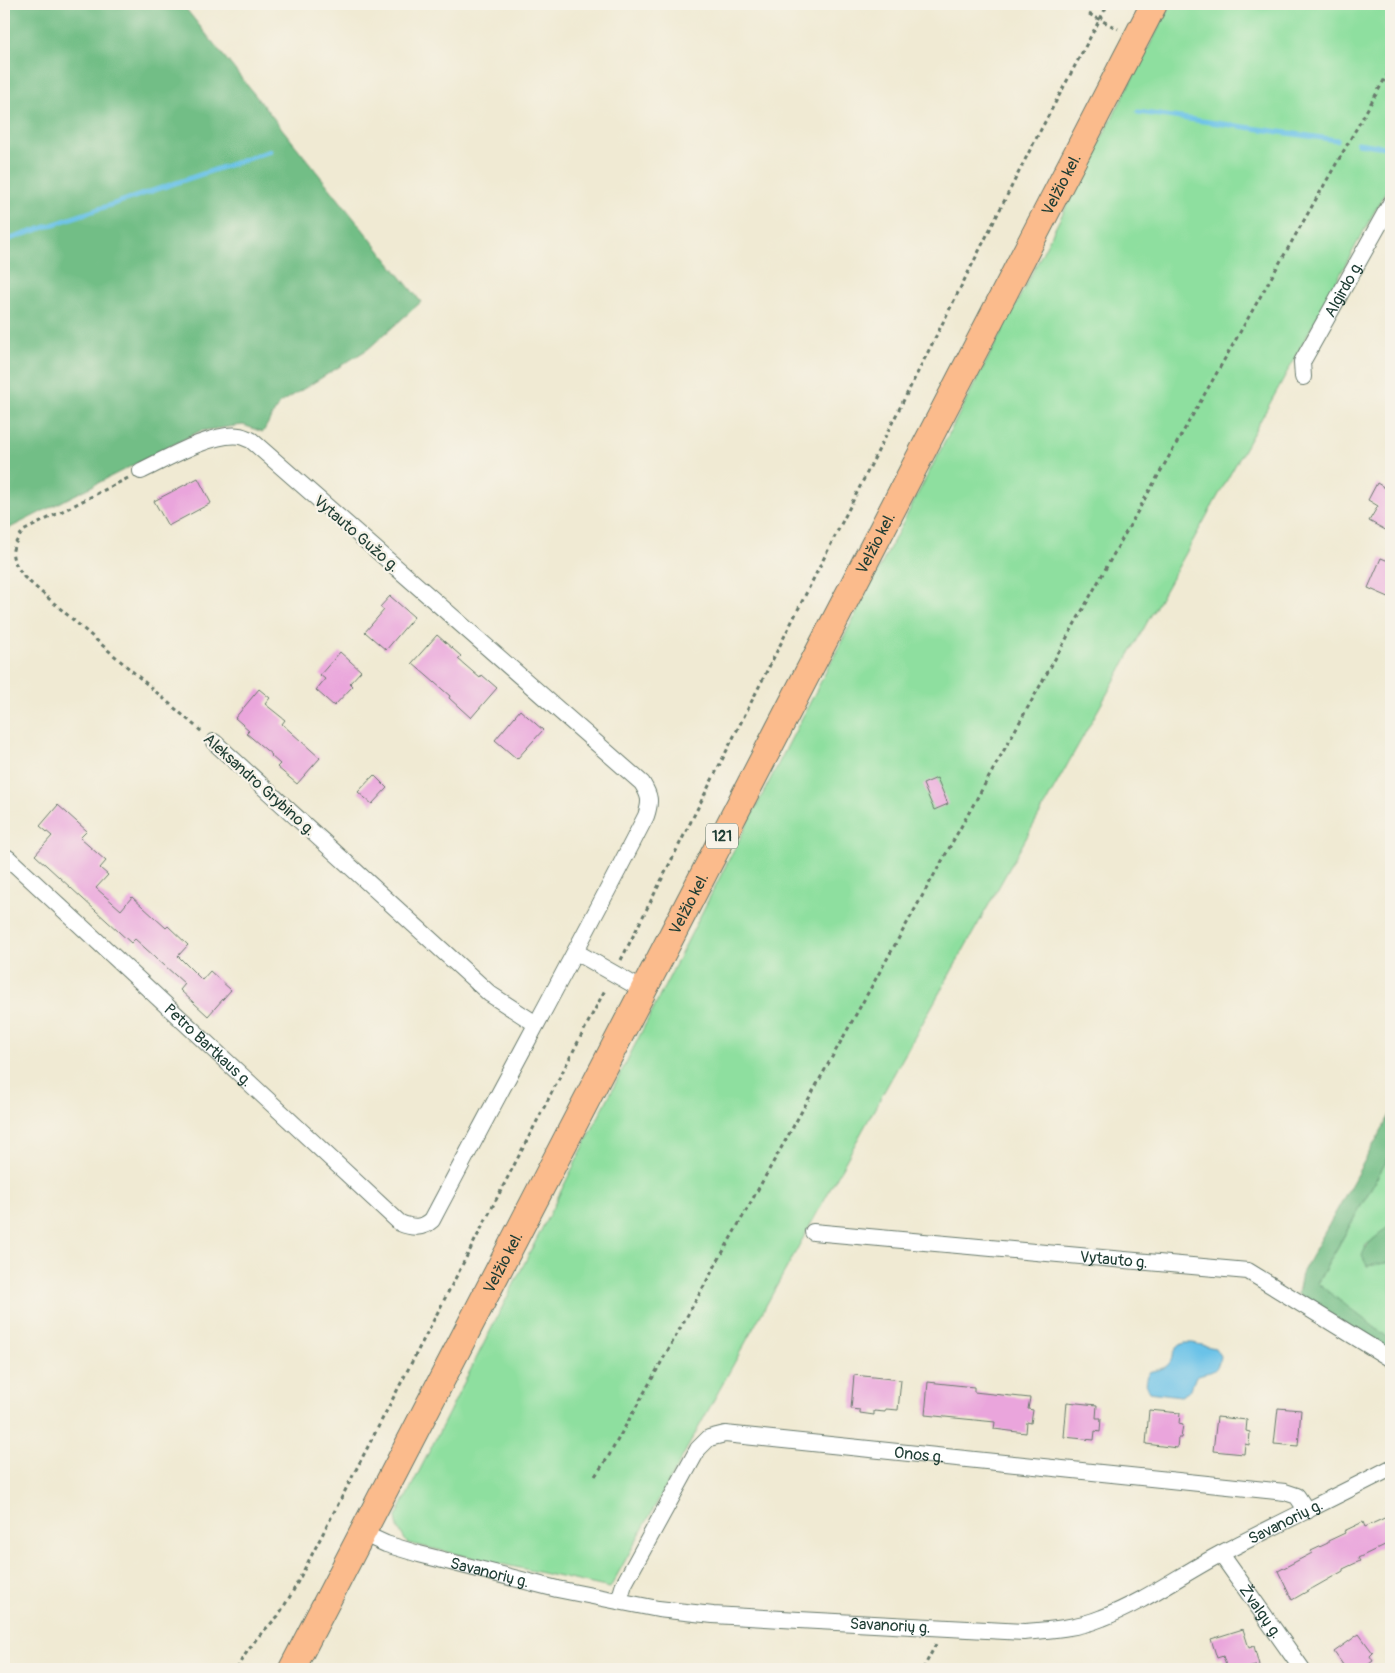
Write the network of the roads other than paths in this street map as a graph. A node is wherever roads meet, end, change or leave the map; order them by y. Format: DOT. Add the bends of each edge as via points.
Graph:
graph roads {
  1 [pos="1154,4"];
  2 [pos="1391,203"];
  3 [pos="1303,376"];
  4 [pos="141,471"];
  5 [pos="214,742"];
  6 [pos="8,858"];
  7 [pos="576,952"];
  8 [pos="643,990"];
  9 [pos="536,1024"];
  10 [pos="813,1232"];
  11 [pos="1391,1359"];
  12 [pos="1391,1468"];
  13 [pos="1307,1511"];
  14 [pos="362,1533"];
  15 [pos="1221,1554"];
  16 [pos="619,1601"];
  17 [pos="292,1669"];
  18 [pos="1302,1669"];
  1 -- 8 [label="main road, Velžio kel. / 121"];
  2 -- 3 [label="street, Algirdo g." via="1302,362"];
  4 -- 7 [label="street, Vytauto Gužo g." via="215,438 239,436 251,440 642,783 649,794 646,816"];
  5 -- 9 [label="street, Aleksandro Grybino g." via="490,994"];
  6 -- 9 [label="street, Petro Bartkaus g." via="400,1223 409,1227 427,1225 432,1220"];
  7 -- 8 [label="street"];
  7 -- 9 [label="street"];
  8 -- 14 [label="main road, Velžio kel. / 121"];
  10 -- 11 [label="street, Vytauto g." via="1248,1271"];
  12 -- 13 [label="street, Savanorių g."];
  13 -- 15 [label="street, Savanorių g."];
  13 -- 16 [label="street, Onos g." via="1297,1496 1286,1492 725,1434 709,1438 698,1449 624,1584"];
  14 -- 16 [label="street, Savanorių g." via="419,1554 556,1589"];
  14 -- 17 [label="main road, Velžio kel. / 121"];
  15 -- 16 [label="street, Savanorių g." via="1101,1619 1052,1630 1024,1632 713,1615"];
  15 -- 18 [label="street, Žvalgų g."];
}
